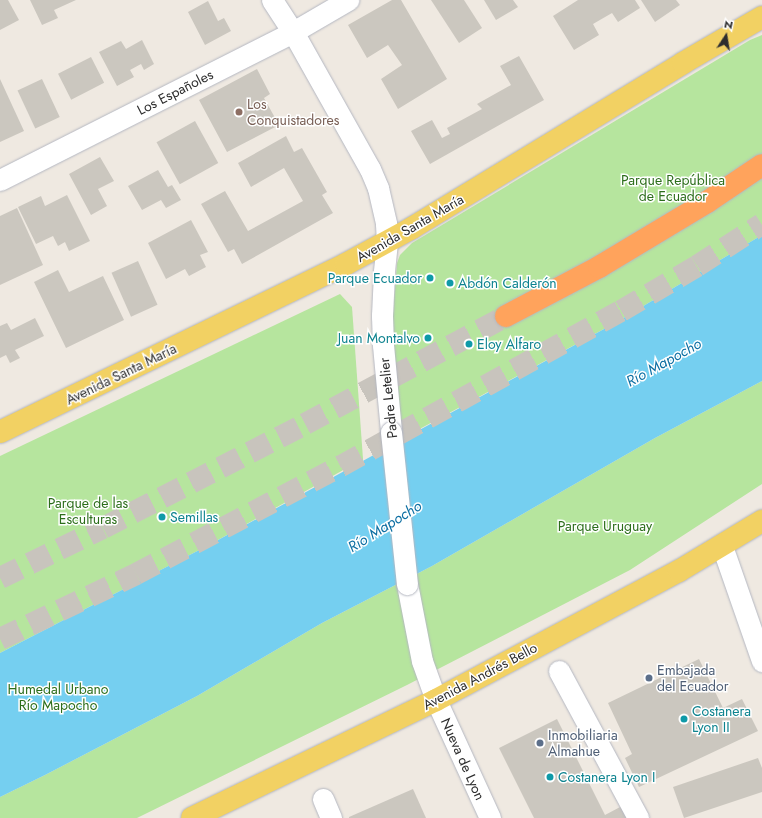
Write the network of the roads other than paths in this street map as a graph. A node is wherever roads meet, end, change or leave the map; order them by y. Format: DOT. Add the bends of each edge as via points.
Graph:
graph roads {
  1 [pos="272,0"];
  2 [pos="348,0"];
  3 [pos="762,17"];
  4 [pos="293,32"];
  5 [pos="762,165"];
  6 [pos="0,180"];
  7 [pos="387,242"];
  8 [pos="506,316"];
  9 [pos="0,432"];
  10 [pos="762,521"];
  11 [pos="722,546"];
  12 [pos="762,661"];
  13 [pos="559,671"];
  14 [pos="436,700"];
  15 [pos="192,818"];
  16 [pos="490,818"];
  17 [pos="638,818"];
  1 -- 4 [label="street, Padre Letelier"];
  2 -- 4 [label="street, Los Españoles"];
  3 -- 7 [label="main road, Avenida Santa María"];
  4 -- 6 [label="street, Los Españoles"];
  4 -- 7 [label="street, Padre Letelier" via="370,169 383,207"];
  5 -- 8 [label="highway" via="707,202 599,267"];
  7 -- 9 [label="main road, Avenida Santa María"];
  7 -- 14 [label="street, Padre Letelier, bridge" via="382,316 383,345 407,584 422,661"];
  10 -- 11 [label="main road, Avenida Andrés Bello"];
  11 -- 12 [label="street"];
  11 -- 14 [label="main road, Avenida Andrés Bello"];
  13 -- 17 [label="street"];
  14 -- 15 [label="main road, Avenida Andrés Bello"];
  14 -- 16 [label="street, Nueva de Lyon"];
}
